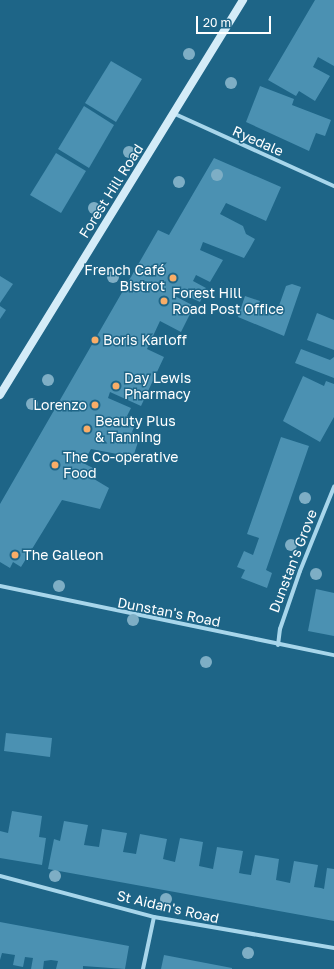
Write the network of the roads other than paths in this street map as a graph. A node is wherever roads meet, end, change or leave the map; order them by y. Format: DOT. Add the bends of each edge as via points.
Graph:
graph roads {
  1 [pos="243,0"];
  2 [pos="175,114"];
  3 [pos="334,186"];
  4 [pos="0,395"];
  5 [pos="334,487"];
  6 [pos="0,586"];
  7 [pos="278,645"];
  8 [pos="334,655"];
  9 [pos="0,876"];
  10 [pos="154,917"];
  11 [pos="334,948"];
  12 [pos="143,969"];
  1 -- 2 [label="main road, Forest Hill Road"];
  2 -- 3 [label="street, Ryedale"];
  2 -- 4 [label="main road, Forest Hill Road"];
  5 -- 7 [label="street, Dunstan's Grove" via="300,571 280,629"];
  6 -- 7 [label="street, Dunstan's Road"];
  7 -- 8 [label="street, Dunstan's Road"];
  9 -- 10 [label="street, St Aidan's Road"];
  10 -- 11 [label="street, St Aidan's Road"];
  10 -- 12 [label="street"];
}
